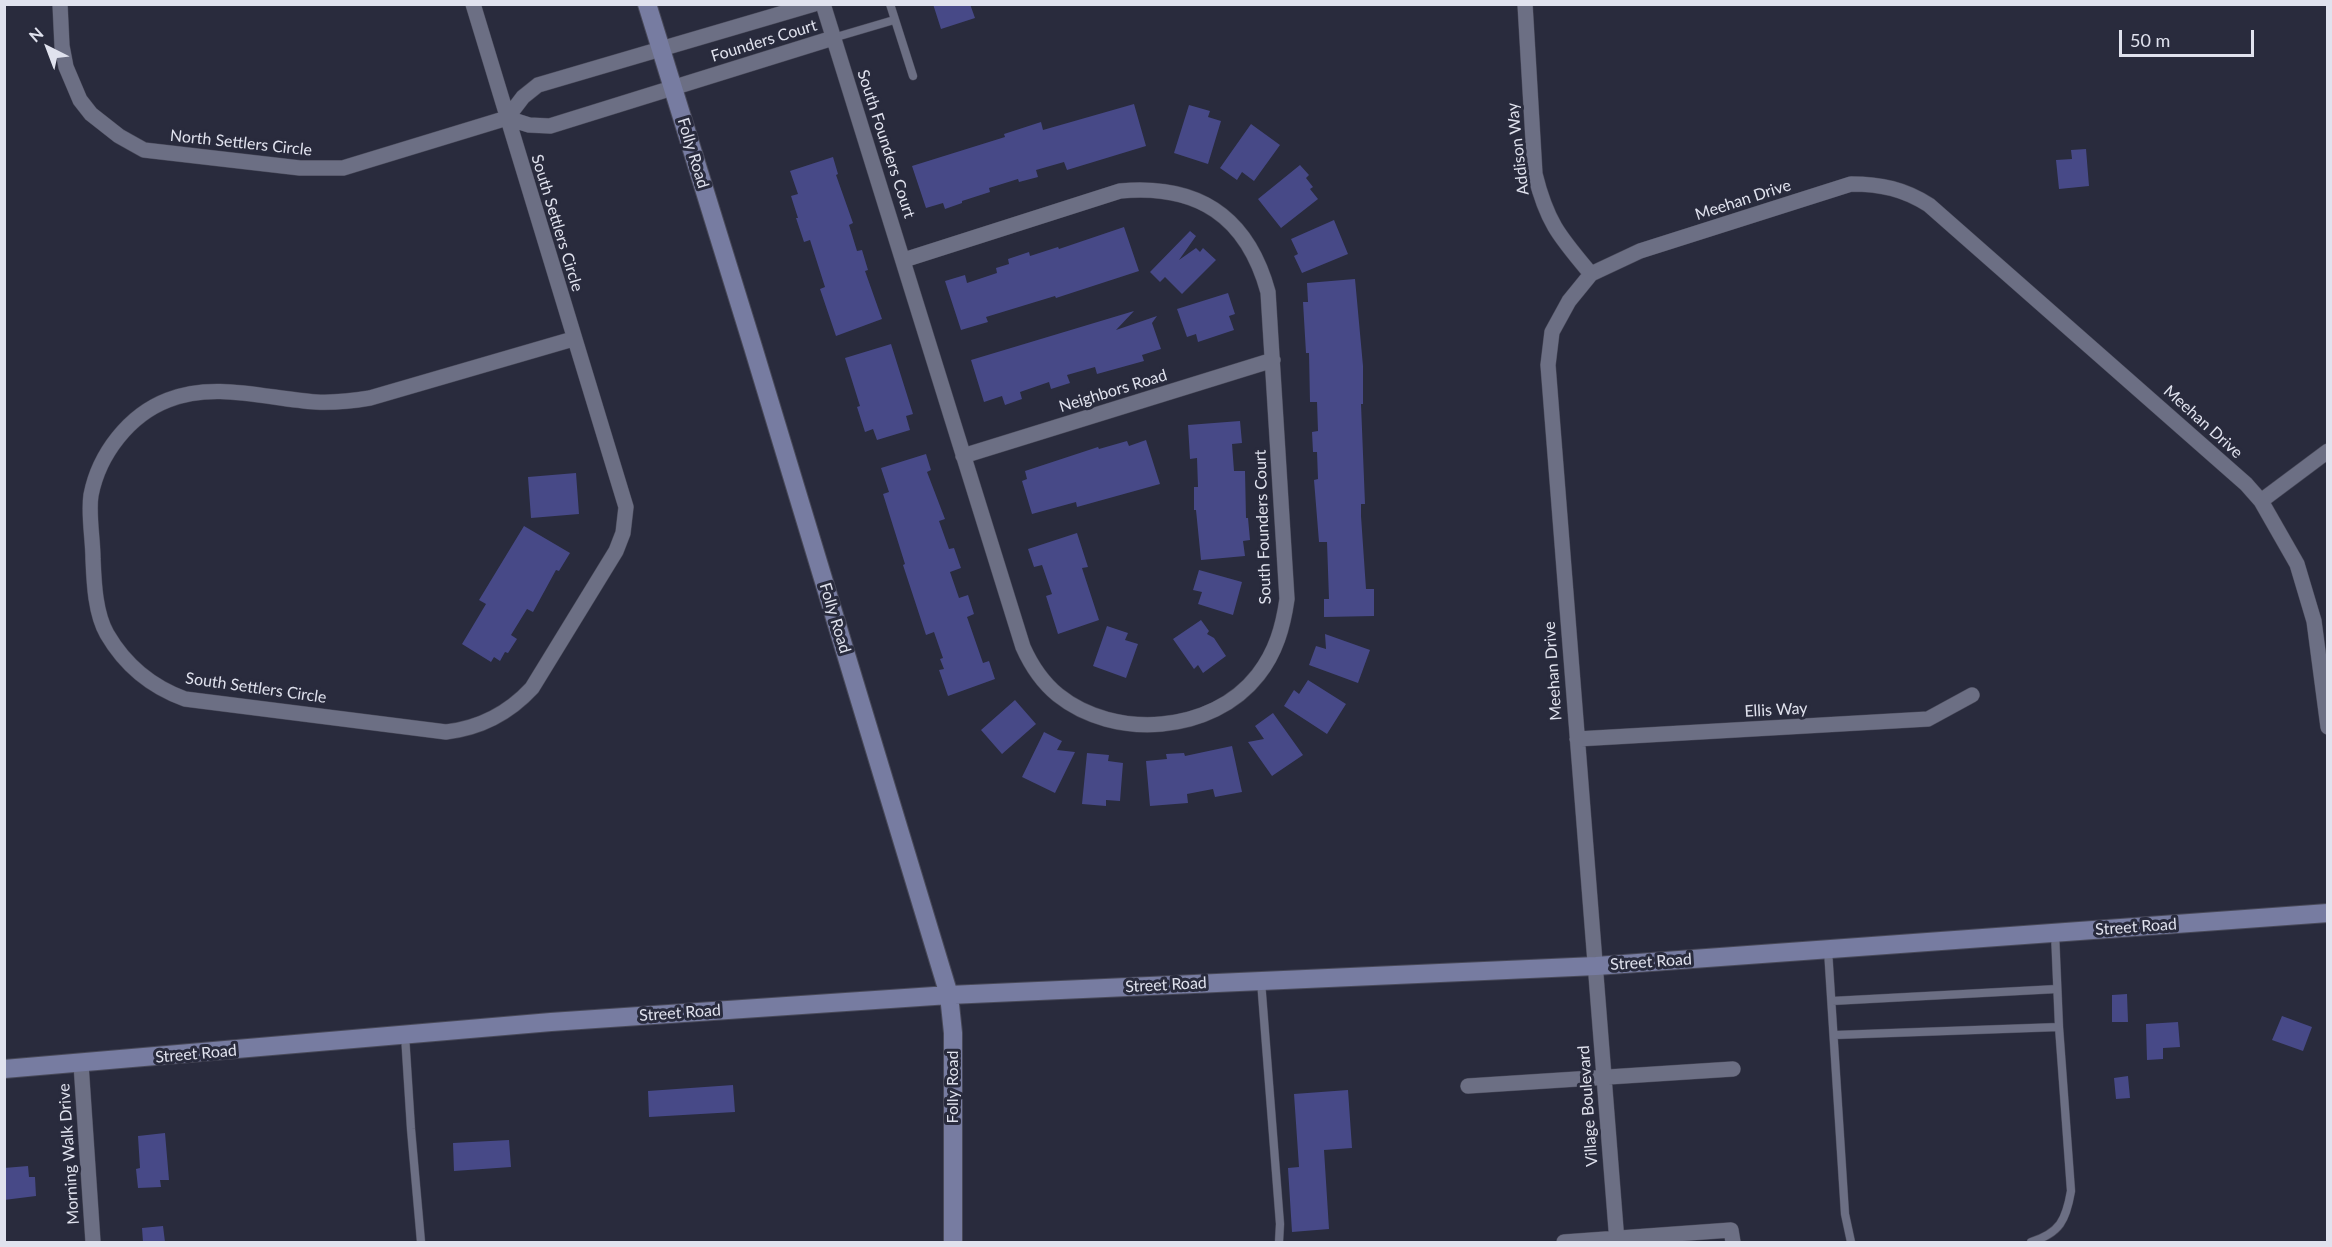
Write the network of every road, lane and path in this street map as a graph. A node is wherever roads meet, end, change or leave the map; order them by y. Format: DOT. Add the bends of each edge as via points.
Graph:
graph roads {
  1 [pos="60,4"];
  2 [pos="473,4"];
  3 [pos="647,4"];
  4 [pos="814,4"];
  5 [pos="823,4"];
  6 [pos="890,4"];
  7 [pos="1525,4"];
  8 [pos="894,20"];
  9 [pos="833,38"];
  10 [pos="659,48"];
  11 [pos="913,76"];
  12 [pos="672,89"];
  13 [pos="507,118"];
  14 [pos="904,260"];
  15 [pos="1592,274"];
  16 [pos="573,339"];
  17 [pos="1273,360"];
  18 [pos="2328,451"];
  19 [pos="963,456"];
  20 [pos="2261,501"];
  21 [pos="1972,695"];
  22 [pos="2328,727"];
  23 [pos="1577,739"];
  24 [pos="2328,914"];
  25 [pos="2055,933"];
  26 [pos="1828,950"];
  27 [pos="1596,966"];
  28 [pos="1261,981"];
  29 [pos="2057,989"];
  30 [pos="949,995"];
  31 [pos="1832,1000"];
  32 [pos="2059,1027"];
  33 [pos="405,1035"];
  34 [pos="1835,1035"];
  35 [pos="81,1064"];
  36 [pos="4,1069"];
  37 [pos="1733,1069"];
  38 [pos="1604,1076"];
  39 [pos="1468,1086"];
  40 [pos="1616,1241"];
  41 [pos="93,1242"];
  42 [pos="421,1242"];
  43 [pos="953,1242"];
  44 [pos="1279,1242"];
  45 [pos="1563,1242"];
  46 [pos="1732,1242"];
  47 [pos="1851,1242"];
  48 [pos="2031,1242"];
  1 -- 13 [label="street, North Settlers Circle" via="66,67 80,100 119,136 144,150 300,168 343,168"];
  2 -- 13 [label="street"];
  3 -- 10 [label="main road, Folly Road"];
  4 -- 10 [label="street, Founders Court"];
  5 -- 9 [label="street, Founders Court"];
  6 -- 8 [label="lane"];
  7 -- 15 [label="street, Addison Way" via="1537,183 1559,236"];
  8 -- 9 [label="lane"];
  8 -- 11 [label="lane"];
  9 -- 12 [label="street, Founders Court"];
  9 -- 14 [label="street, South Founders Court"];
  10 -- 12 [label="main road, Folly Road"];
  10 -- 13 [label="street" via="538,86 523,97"];
  12 -- 13 [label="street" via="550,126"];
  12 -- 30 [label="main road, Folly Road"];
  13 -- 16 [label="street, South Settlers Circle"];
  14 -- 17 [label="street, South Founders Court" via="1120,191 1163,190 1188,196 1226,218 1253,251 1268,292"];
  14 -- 19 [label="street, South Founders Court"];
  15 -- 20 [label="street, Meehan Drive" via="1640,251 1851,184 1877,184 1910,193 1944,216"];
  15 -- 23 [label="street, Meehan Drive" via="1569,301 1552,332 1548,365"];
  16 -- 16 [label="street, South Settlers Circle" via="360,400 315,402 214,391 184,394 139,415 117,439 91,496 96,594 105,632 128,663 146,679 163,691 186,699 446,732 474,727 503,713 532,688 616,551 623,533 626,507"];
  17 -- 19 [label="street, Neighbors Road"];
  17 -- 19 [label="street, South Founders Court" via="1287,599 1283,626 1273,652 1245,689 1189,720 1162,724 1100,718 1056,694 1039,676 1023,647"];
  18 -- 20 [label="street"];
  20 -- 22 [label="street, Meehan Drive" via="2296,564 2314,621"];
  21 -- 23 [label="street, Ellis Way" via="1928,719"];
  23 -- 27 [label="street, Meehan Drive"];
  24 -- 25 [label="main road, Street Road"];
  25 -- 26 [label="main road, Street Road"];
  25 -- 29 [label="lane"];
  26 -- 27 [label="main road, Street Road"];
  26 -- 31 [label="lane"];
  27 -- 28 [label="main road, Street Road"];
  27 -- 38 [label="street, Village Boulevard"];
  28 -- 30 [label="main road, Street Road"];
  28 -- 44 [label="lane"];
  29 -- 31 [label="lane"];
  29 -- 32 [label="lane"];
  30 -- 33 [label="main road, Street Road"];
  30 -- 43 [label="main road, Folly Road"];
  31 -- 34 [label="lane"];
  32 -- 34 [label="lane"];
  32 -- 48 [label="lane" via="2071,1191 2067,1214 2058,1228"];
  33 -- 35 [label="main road, Street Road"];
  33 -- 42 [label="lane"];
  34 -- 47 [label="lane" via="1845,1214"];
  35 -- 36 [label="main road, Street Road"];
  35 -- 41 [label="street, Morning Walk Drive"];
  37 -- 38 [label="street"];
  38 -- 39 [label="street"];
  38 -- 40 [label="street, Village Boulevard"];
  40 -- 45 [label="street"];
  40 -- 46 [label="street" via="1731,1230"];
}
